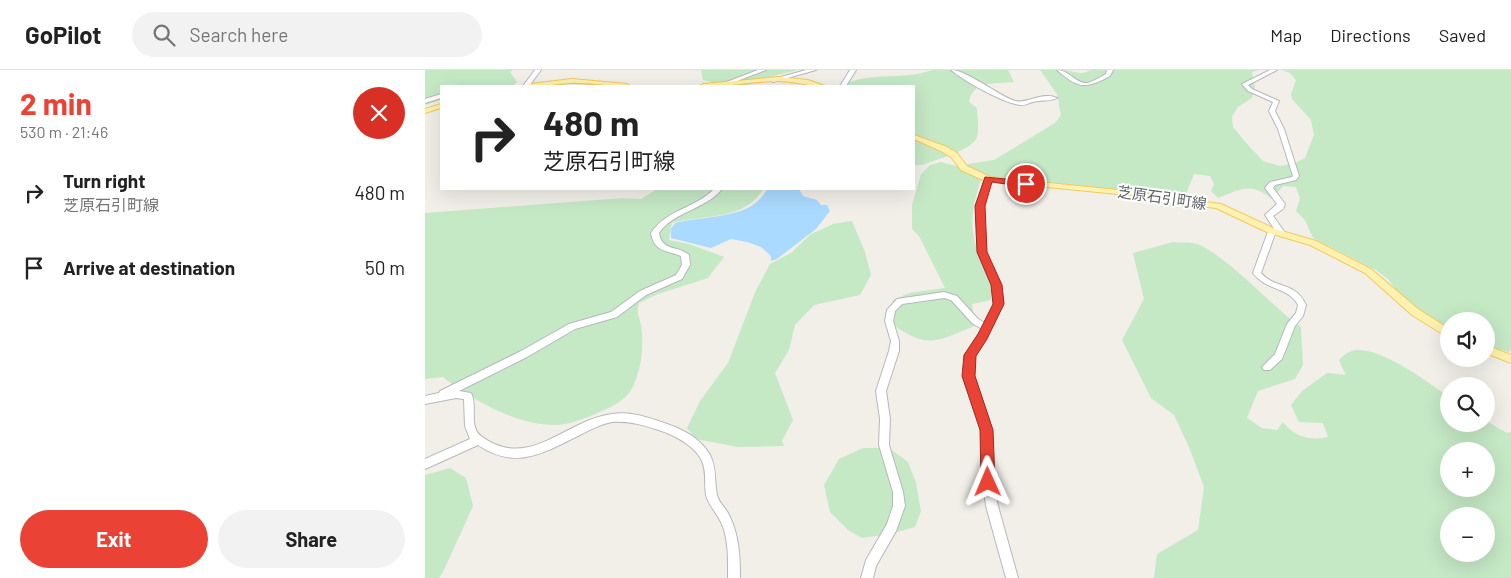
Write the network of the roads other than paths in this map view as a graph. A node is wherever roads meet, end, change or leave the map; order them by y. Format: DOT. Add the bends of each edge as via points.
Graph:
graph roads {
  1 [pos="538,70"];
  2 [pos="763,70"];
  3 [pos="813,70"];
  4 [pos="853,70"];
  5 [pos="954,70"];
  6 [pos="1060,70"];
  7 [pos="1110,70"];
  8 [pos="1274,70"];
  9 [pos="773,80"];
  10 [pos="727,83"];
  11 [pos="527,85"];
  12 [pos="538,85"];
  13 [pos="616,85"];
  14 [pos="711,85"];
  15 [pos="818,85"];
  16 [pos="844,85"];
  17 [pos="440,96"];
  18 [pos="1054,98"];
  19 [pos="425,101"];
  20 [pos="440,106"];
  21 [pos="425,111"];
  22 [pos="915,137"];
  23 [pos="989,179"];
  24 [pos="718,190"];
  25 [pos="1272,231"];
  26 [pos="1282,234"];
  27 [pos="987,328"];
  28 [pos="1440,328"];
  29 [pos="1495,353"];
  30 [pos="1511,359"];
  31 [pos="1267,367"];
  32 [pos="439,397"];
  33 [pos="425,400"];
  34 [pos="479,440"];
  35 [pos="425,464"];
  36 [pos="734,578"];
  37 [pos="867,578"];
  38 [pos="1012,578"];
  1 -- 11 [label="street"];
  2 -- 10 [label="street"];
  3 -- 9 [label="street"];
  4 -- 16 [label="street"];
  5 -- 18 [label="street" via="1013,102 1022,104 1034,99"];
  6 -- 7 [label="street" via="1075,82 1089,85 1108,75"];
  8 -- 26 [label="street" via="1245,84 1250,90 1276,101 1272,111 1294,166 1294,179 1272,184 1269,188 1281,204 1269,215"];
  9 -- 10 [label="main road"];
  9 -- 15 [label="main road"];
  10 -- 14 [label="main road"];
  12 -- 13 [label="main road" via="572,81"];
  17 -- 19 [label="street"];
  20 -- 21 [label="main road"];
  22 -- 23 [label="main road, 芝原石引町線" via="944,149 954,155 964,168"];
  23 -- 25 [label="main road, 芝原石引町線" via="1207,203"];
  23 -- 27 [label="street" via="980,206 982,252 997,285 999,304"];
  24 -- 32 [label="street" via="712,197 662,224 655,233 661,247 685,255 686,265 679,278 643,293 614,314 566,329"];
  25 -- 26 [label="main road, 芝原石引町線"];
  25 -- 31 [label="street" via="1257,273 1265,283 1294,293 1302,306 1291,324 1282,352"];
  26 -- 28 [label="main road, 芝原石引町線" via="1347,258"];
  27 -- 37 [label="street" via="975,321 954,298 944,295 900,301 891,310 889,320 895,341 894,351 881,391 884,445 899,506 892,527 870,564"];
  27 -- 38 [label="street" via="970,355 969,376 987,430 991,498"];
  29 -- 30 [label="main road"];
  32 -- 33 [label="street"];
  32 -- 34 [label="street" via="468,396 470,426"];
  34 -- 35 [label="street"];
  34 -- 36 [label="street" via="503,453 523,452 546,447 607,419 629,418 684,435 707,459 713,499 725,518 731,538"];
}
